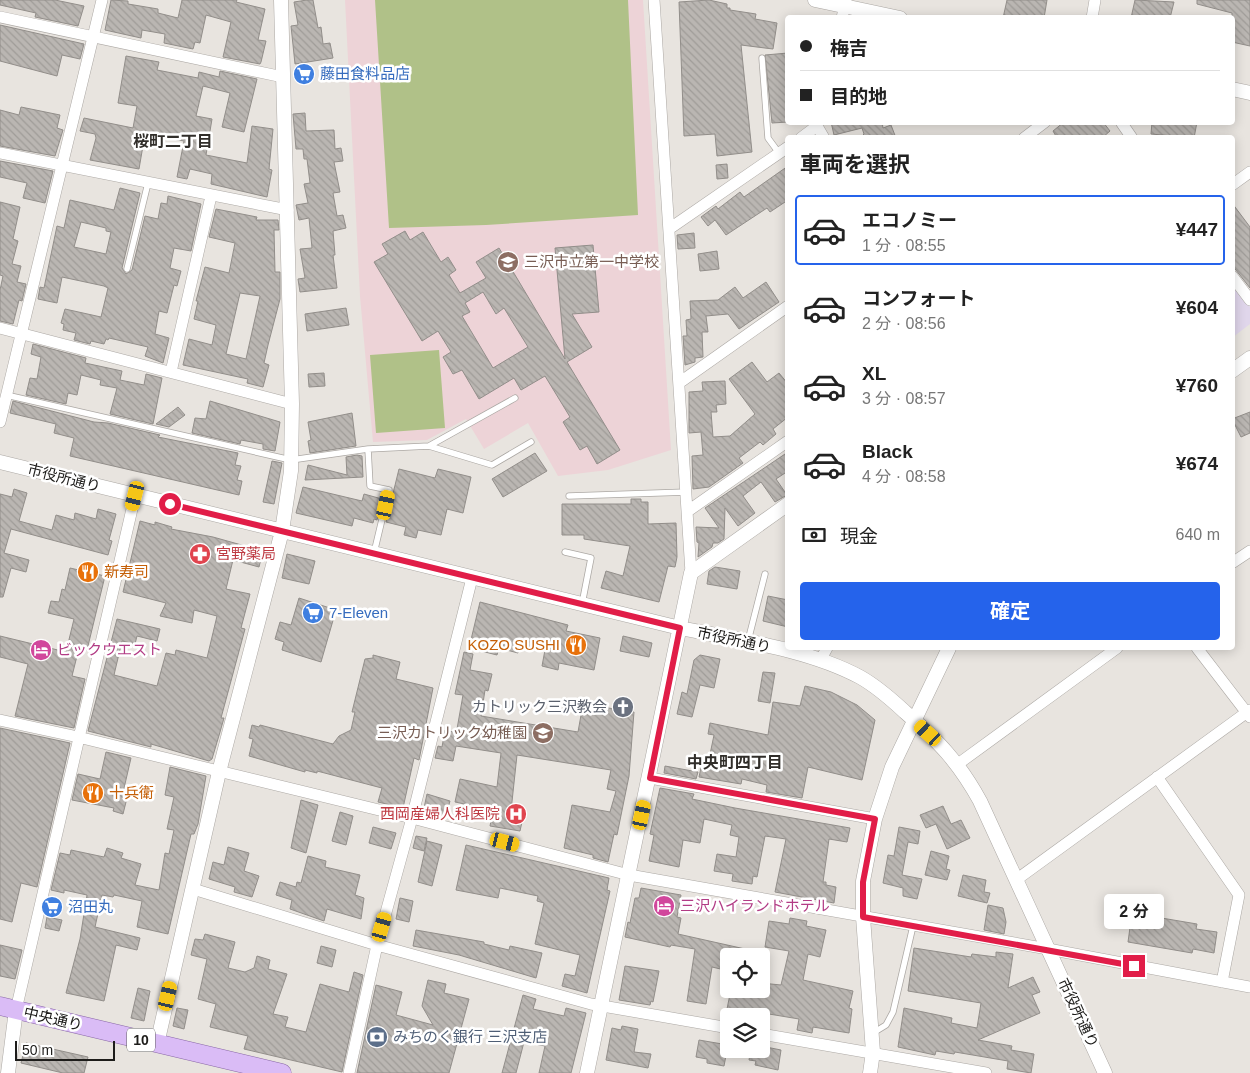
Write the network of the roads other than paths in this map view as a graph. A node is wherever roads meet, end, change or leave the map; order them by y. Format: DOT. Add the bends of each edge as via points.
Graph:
graph roads {
  1 [pos="102,0"];
  2 [pos="280,0"];
  3 [pos="654,0"];
  4 [pos="815,0"];
  5 [pos="1095,0"];
  6 [pos="845,8"];
  7 [pos="884,15"];
  8 [pos="1092,15"];
  9 [pos="0,17"];
  10 [pos="93,37"];
  11 [pos="762,58"];
  12 [pos="283,77"];
  13 [pos="1235,90"];
  14 [pos="1250,93"];
  15 [pos="816,125"];
  16 [pos="1041,125"];
  17 [pos="804,135"];
  18 [pos="1028,135"];
  19 [pos="783,150"];
  20 [pos="0,153"];
  21 [pos="62,166"];
  22 [pos="1250,172"];
  23 [pos="148,183"];
  24 [pos="1235,183"];
  25 [pos="212,196"];
  26 [pos="288,210"];
  27 [pos="669,229"];
  28 [pos="128,269"];
  29 [pos="1235,280"];
  30 [pos="1250,300"];
  31 [pos="785,308"];
  32 [pos="0,328"];
  33 [pos="21,333"];
  34 [pos="1250,358"];
  35 [pos="1235,369"];
  36 [pos="170,372"];
  37 [pos="678,383"];
  38 [pos="6,395"];
  39 [pos="515,398"];
  40 [pos="292,404"];
  41 [pos="0,422"];
  42 [pos="531,442"];
  43 [pos="785,444"];
  44 [pos="429,446"];
  45 [pos="368,449"];
  46 [pos="291,460"];
  47 [pos="0,462"];
  48 [pos="686,492"];
  49 [pos="135,496"];
  50 [pos="569,496"];
  51 [pos="785,506"];
  52 [pos="688,511"];
  53 [pos="282,531"];
  54 [pos="1250,551"];
  55 [pos="565,552"];
  56 [pos="374,554"];
  57 [pos="1235,561"];
  58 [pos="691,573"];
  59 [pos="765,574"];
  60 [pos="472,578"];
  61 [pos="582,604"];
  62 [pos="680,628"];
  63 [pos="748,643"];
  64 [pos="825,650"];
  65 [pos="948,650"];
  66 [pos="1114,650"];
  67 [pos="1199,650"];
  68 [pos="820,661"];
  69 [pos="1249,713"];
  70 [pos="0,720"];
  71 [pos="914,720"];
  72 [pos="78,737"];
  73 [pos="958,764"];
  74 [pos="219,772"];
  75 [pos="1157,777"];
  76 [pos="650,778"];
  77 [pos="412,818"];
  78 [pos="875,819"];
  79 [pos="629,875"];
  80 [pos="1016,880"];
  81 [pos="193,889"];
  82 [pos="863,917"];
  83 [pos="913,926"];
  84 [pos="377,945"];
  85 [pos="1048,949"];
  86 [pos="1222,982"];
  87 [pos="1250,987"];
  88 [pos="600,1006"];
  89 [pos="8,1008"];
  90 [pos="720,1026"];
  91 [pos="871,1034"];
  92 [pos="770,1035"];
  93 [pos="157,1044"];
  94 [pos="873,1052"];
  95 [pos="236,1068"];
  96 [pos="8,1073"];
  97 [pos="282,1073"];
  98 [pos="349,1073"];
  99 [pos="587,1073"];
  100 [pos="870,1073"];
  101 [pos="986,1073"];
  102 [pos="1106,1073"];
  1 -- 10 [label="street"];
  2 -- 12 [label="street"];
  3 -- 27 [label="street"];
  4 -- 6 [label="street"];
  5 -- 8 [label="street"];
  6 -- 7 [label="street"];
  9 -- 10 [label="street"];
  10 -- 12 [label="street"];
  10 -- 21 [label="street"];
  11 -- 19 [label="lane" via="768,138"];
  12 -- 26 [label="street"];
  13 -- 14 [label="street"];
  15 -- 17 [label="street"];
  16 -- 18 [label="street"];
  19 -- 27 [label="street"];
  20 -- 21 [label="street"];
  21 -- 23 [label="street"];
  21 -- 33 [label="street"];
  22 -- 24 [label="street"];
  23 -- 25 [label="street"];
  23 -- 28 [label="lane"];
  25 -- 26 [label="street"];
  25 -- 36 [label="street"];
  26 -- 40 [label="street"];
  27 -- 37 [label="street"];
  29 -- 30 [label="street"];
  31 -- 37 [label="street"];
  32 -- 33 [label="street"];
  33 -- 36 [label="street"];
  33 -- 38 [label="street"];
  34 -- 35 [label="street"];
  36 -- 40 [label="street"];
  37 -- 48 [label="street"];
  38 -- 41 [label="street"];
  38 -- 46 [label="lane"];
  39 -- 44 [label="lane"];
  40 -- 46 [label="street"];
  42 -- 44 [label="lane" via="492,465"];
  43 -- 52 [label="street"];
  44 -- 45 [label="lane"];
  45 -- 46 [label="lane"];
  45 -- 56 [label="lane" via="370,486 389,490"];
  46 -- 53 [label="street"];
  47 -- 49 [label="street, 市役所通り"];
  48 -- 50 [label="lane"];
  48 -- 52 [label="street"];
  49 -- 53 [label="street, 市役所通り"];
  49 -- 72 [label="street"];
  51 -- 58 [label="street"];
  52 -- 58 [label="street"];
  53 -- 56 [label="street, 市役所通り"];
  53 -- 74 [label="street"];
  54 -- 57 [label="street"];
  55 -- 61 [label="lane" via="591,558"];
  56 -- 60 [label="street, 市役所通り"];
  58 -- 62 [label="street"];
  59 -- 63 [label="lane"];
  60 -- 61 [label="street, 市役所通り"];
  60 -- 77 [label="street"];
  61 -- 62 [label="street, 市役所通り"];
  62 -- 63 [label="street, 市役所通り"];
  62 -- 76 [label="street"];
  63 -- 68 [label="street, 市役所通り"];
  64 -- 68 [label="street"];
  65 -- 71 [label="street"];
  66 -- 73 [label="street"];
  67 -- 69 [label="street"];
  68 -- 71 [label="street, 市役所通り" via="860,677"];
  69 -- 75 [label="street"];
  70 -- 72 [label="street"];
  71 -- 73 [label="street, 市役所通り"];
  71 -- 78 [label="street" via="892,767"];
  72 -- 74 [label="street"];
  72 -- 89 [label="street"];
  73 -- 80 [label="street, 市役所通り" via="980,801"];
  74 -- 77 [label="street"];
  74 -- 81 [label="street"];
  75 -- 80 [label="street"];
  75 -- 86 [label="street" via="1239,895"];
  76 -- 78 [label="street"];
  76 -- 79 [label="street"];
  77 -- 79 [label="street"];
  77 -- 84 [label="street"];
  78 -- 82 [label="street" via="863,882"];
  79 -- 82 [label="street"];
  79 -- 88 [label="street"];
  80 -- 85 [label="street, 市役所通り"];
  81 -- 84 [label="street"];
  81 -- 93 [label="street"];
  82 -- 83 [label="street"];
  82 -- 91 [label="street"];
  83 -- 85 [label="street"];
  83 -- 91 [label="lane" via="893,1012 886,1025"];
  84 -- 88 [label="street"];
  84 -- 98 [label="street"];
  85 -- 86 [label="street"];
  85 -- 102 [label="street, 市役所通り"];
  86 -- 87 [label="street"];
  88 -- 90 [label="street"];
  88 -- 99 [label="street"];
  89 -- 93 [label="main road, 中央通り / 10"];
  89 -- 96 [label="street"];
  91 -- 94 [label="street"];
  92 -- 94 [label="street"];
  93 -- 95 [label="main road, 中央通り / 10"];
  94 -- 100 [label="street"];
  94 -- 101 [label="street"];
  95 -- 97 [label="main road, 中央通り / 10"];
}
